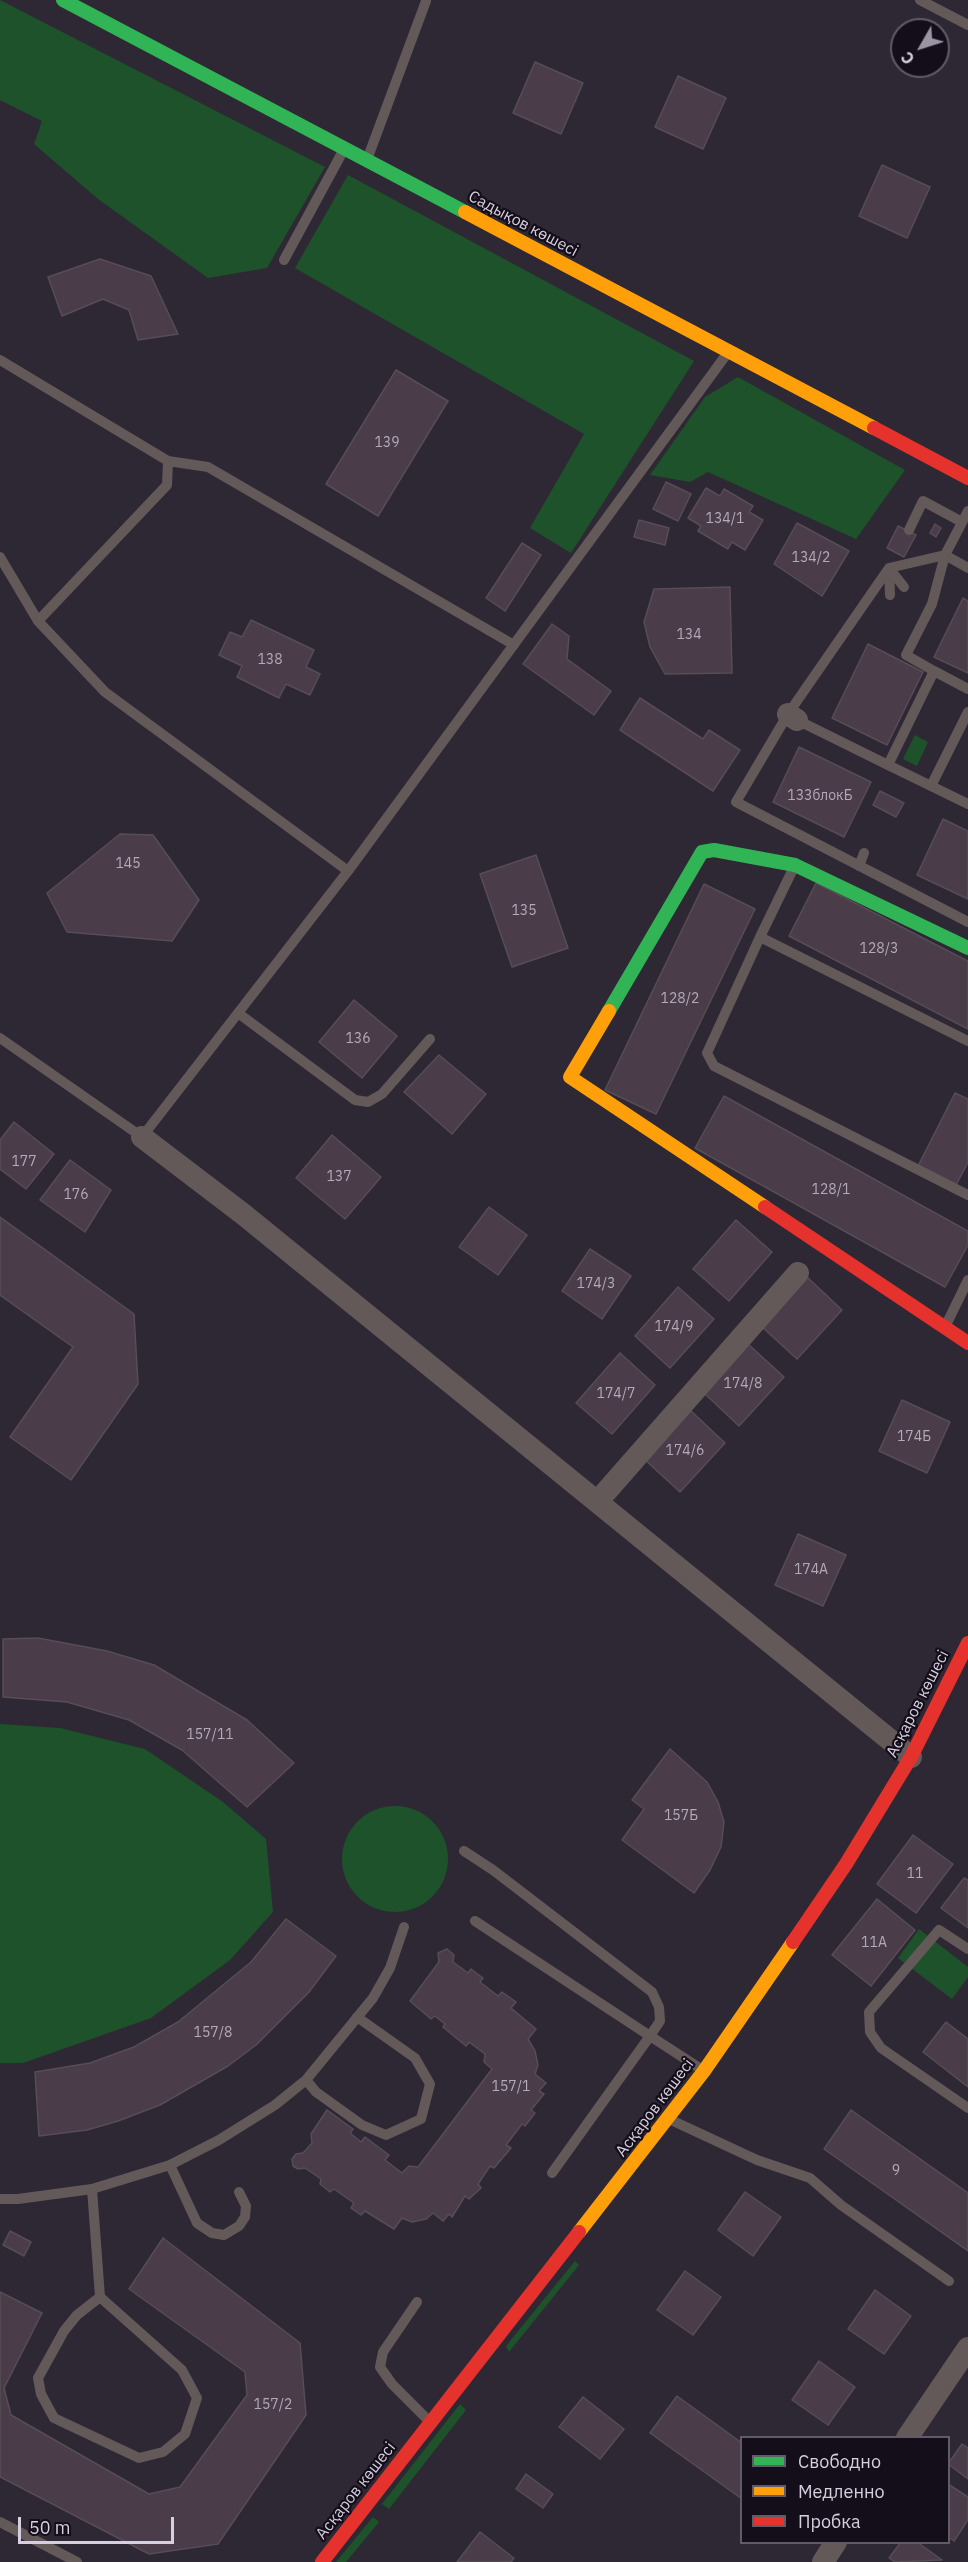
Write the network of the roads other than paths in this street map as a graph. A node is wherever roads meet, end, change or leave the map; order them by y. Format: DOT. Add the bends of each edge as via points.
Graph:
graph roads {
  1 [pos="63,0"];
  2 [pos="920,0"];
  3 [pos="426,1"];
  4 [pos="968,25"];
  5 [pos="344,148"];
  6 [pos="367,160"];
  7 [pos="284,260"];
  8 [pos="729,351"];
  9 [pos="0,360"];
  10 [pos="168,461"];
  11 [pos="968,478"];
  12 [pos="968,511"];
  13 [pos="962,522"];
  14 [pos="909,530"];
  15 [pos="945,555"];
  16 [pos="0,556"];
  17 [pos="889,568"];
  18 [pos="968,568"];
  19 [pos="904,587"];
  20 [pos="890,595"];
  21 [pos="38,621"];
  22 [pos="514,645"];
  23 [pos="934,671"];
  24 [pos="968,689"];
  25 [pos="968,712"];
  26 [pos="793,717"];
  27 [pos="888,765"];
  28 [pos="931,786"];
  29 [pos="968,804"];
  30 [pos="864,853"];
  31 [pos="795,865"];
  32 [pos="859,866"];
  33 [pos="348,871"];
  34 [pos="968,922"];
  35 [pos="760,937"];
  36 [pos="968,948"];
  37 [pos="238,1013"];
  38 [pos="0,1038"];
  39 [pos="429,1039"];
  40 [pos="968,1041"];
  41 [pos="142,1137"];
  42 [pos="968,1195"];
  43 [pos="798,1273"];
  44 [pos="968,1280"];
  45 [pos="944,1328"];
  46 [pos="968,1343"];
  47 [pos="597,1502"];
  48 [pos="968,1643"];
  49 [pos="911,1758"];
  50 [pos="464,1851"];
  51 [pos="475,1921"];
  52 [pos="404,1927"];
  53 [pos="968,1949"];
  54 [pos="357,2017"];
  55 [pos="650,2036"];
  56 [pos="704,2071"];
  57 [pos="306,2079"];
  58 [pos="968,2108"];
  59 [pos="668,2119"];
  60 [pos="171,2165"];
  61 [pos="552,2173"];
  62 [pos="92,2189"];
  63 [pos="239,2192"];
  64 [pos="0,2199"];
  65 [pos="949,2281"];
  66 [pos="100,2297"];
  67 [pos="417,2302"];
  68 [pos="968,2348"];
  69 [pos="431,2422"];
  70 [pos="908,2436"];
  71 [pos="0,2522"];
  72 [pos="835,2544"];
  73 [pos="77,2562"];
  74 [pos="322,2562"];
  75 [pos="823,2562"];
  1 -- 5 [label="street, Садықов көшесі"];
  2 -- 4 [label="lane"];
  3 -- 6 [label="lane"];
  5 -- 6 [label="street, Садықов көшесі"];
  5 -- 7 [label="lane"];
  6 -- 8 [label="street, Садықов көшесі"];
  8 -- 11 [label="street, Садықов көшесі"];
  8 -- 22 [label="lane"];
  9 -- 10 [label="lane"];
  10 -- 21 [label="lane" via="167,485"];
  10 -- 22 [label="lane" via="208,467"];
  12 -- 13 [label="lane"];
  13 -- 14 [label="lane" via="923,501"];
  13 -- 15 [label="lane"];
  15 -- 17 [label="lane"];
  15 -- 18 [label="lane"];
  15 -- 23 [label="lane" via="932,604 906,655"];
  16 -- 21 [label="lane"];
  17 -- 19 [label="lane"];
  17 -- 20 [label="lane"];
  17 -- 26 [label="lane"];
  21 -- 33 [label="lane" via="105,692"];
  22 -- 33 [label="lane"];
  23 -- 24 [label="lane"];
  23 -- 27 [label="lane"];
  25 -- 28 [label="lane"];
  26 -- 27 [label="lane"];
  26 -- 32 [label="lane" via="736,802"];
  27 -- 28 [label="lane"];
  28 -- 29 [label="lane"];
  30 -- 32 [label="lane"];
  31 -- 35 [label="lane"];
  31 -- 36 [label="street"];
  31 -- 45 [label="street" via="714,850 702,852 570,1077"];
  32 -- 34 [label="lane"];
  33 -- 37 [label="lane"];
  35 -- 40 [label="lane"];
  35 -- 42 [label="lane" via="707,1053 714,1066"];
  37 -- 39 [label="lane" via="355,1100 368,1102 381,1094"];
  37 -- 41 [label="lane"];
  38 -- 41 [label="lane"];
  41 -- 47 [label="street" via="243,1214"];
  43 -- 47 [label="street"];
  44 -- 45 [label="lane"];
  45 -- 46 [label="street"];
  47 -- 49 [label="street"];
  48 -- 49 [label="street, Асқаров көшесі"];
  49 -- 56 [label="street, Асқаров көшесі" via="846,1864"];
  50 -- 55 [label="lane" via="652,1992 660,2021"];
  51 -- 55 [label="lane"];
  52 -- 54 [label="lane" via="390,1968"];
  53 -- 58 [label="lane" via="939,1930 869,2012 870,2032 881,2048"];
  54 -- 57 [label="lane"];
  54 -- 57 [label="lane" via="415,2058 430,2084 421,2120 387,2135 362,2125 316,2092"];
  55 -- 56 [label="lane"];
  55 -- 61 [label="lane"];
  56 -- 59 [label="street, Асқаров көшесі"];
  57 -- 60 [label="lane" via="274,2105"];
  59 -- 65 [label="lane" via="758,2160 810,2178 841,2205"];
  59 -- 69 [label="street, Асқаров көшесі"];
  60 -- 62 [label="lane"];
  60 -- 63 [label="lane" via="198,2223 212,2234 224,2235 245,2217 246,2206"];
  62 -- 64 [label="lane"];
  62 -- 66 [label="lane"];
  66 -- 66 [label="lane" via="182,2370 198,2398 185,2434 163,2452 139,2458 54,2418 41,2394 38,2378 64,2331"];
  67 -- 69 [label="lane" via="383,2352 380,2367"];
  68 -- 70 [label="street"];
  69 -- 74 [label="street, Асқаров көшесі"];
  71 -- 73 [label="lane"];
  72 -- 75 [label="street"];
}
